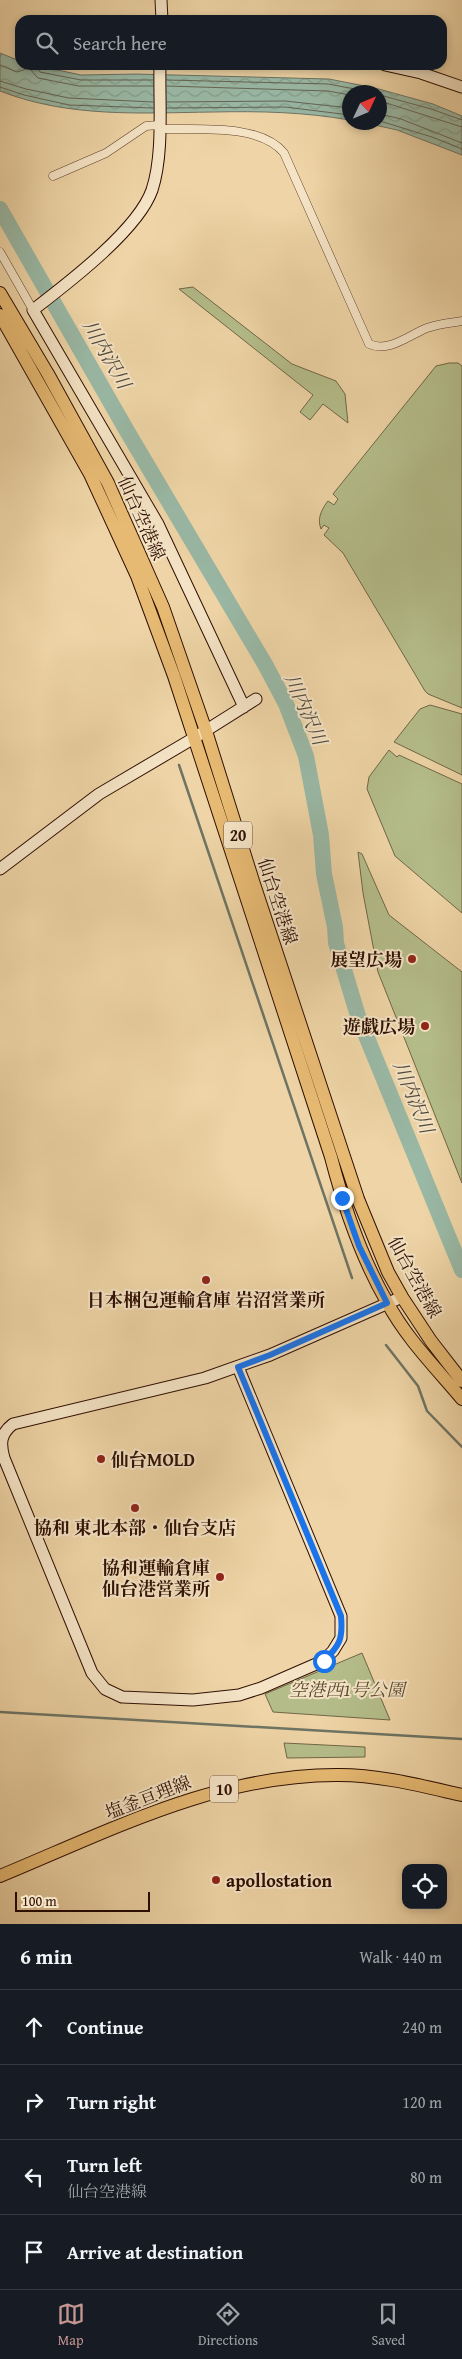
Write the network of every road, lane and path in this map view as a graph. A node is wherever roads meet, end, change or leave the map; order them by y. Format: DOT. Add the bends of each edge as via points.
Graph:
graph roads {
  1 [pos="162,0"];
  2 [pos="162,15"];
  3 [pos="160,70"];
  4 [pos="408,70"];
  5 [pos="462,87"];
  6 [pos="159,125"];
  7 [pos="53,176"];
  8 [pos="0,252"];
  9 [pos="0,293"];
  10 [pos="36,308"];
  11 [pos="0,315"];
  12 [pos="462,321"];
  13 [pos="256,699"];
  14 [pos="244,707"];
  15 [pos="206,731"];
  16 [pos="194,738"];
  17 [pos="0,870"];
  18 [pos="402,1297"];
  19 [pos="387,1303"];
  20 [pos="238,1367"];
  21 [pos="462,1380"];
  22 [pos="462,1399"];
  23 [pos="462,1795"];
  24 [pos="0,1876"];
  1 -- 2 [label="street"];
  3 -- 6 [label="street"];
  4 -- 5 [label="street"];
  6 -- 7 [label="street" via="146,126 106,153"];
  6 -- 10 [label="street" via="156,172 144,208 126,230"];
  6 -- 12 [label="street" via="251,132 278,145 369,344 377,348 388,346 428,328"];
  8 -- 10 [label="street"];
  9 -- 15 [label="main road, 仙台空港線 / 20" via="108,483 163,608"];
  10 -- 14 [label="street" via="158,524"];
  11 -- 16 [label="main road, 仙台空港線 / 20" via="90,474 129,559"];
  13 -- 14 [label="street"];
  14 -- 15 [label="street"];
  15 -- 16 [label="street"];
  15 -- 18 [label="main road, 仙台空港線 / 20" via="358,1199 388,1272"];
  16 -- 17 [label="street" via="99,794"];
  16 -- 19 [label="main road, 仙台空港線 / 20" via="342,1198 359,1246"];
  18 -- 19 [label="street"];
  18 -- 21 [label="main road, 仙台空港線 / 20"];
  19 -- 20 [label="street"];
  19 -- 22 [label="main road, 仙台空港線 / 20" via="411,1338"];
  20 -- 20 [label="street" via="205,1378 12,1424 3,1434 0,1444 4,1458 92,1673 114,1695 193,1700 239,1695 324,1661 341,1638 341,1616"];
  23 -- 24 [label="main road, 塩釜亘理線 / 10" via="375,1777 290,1776 265,1780 153,1812"];
}
